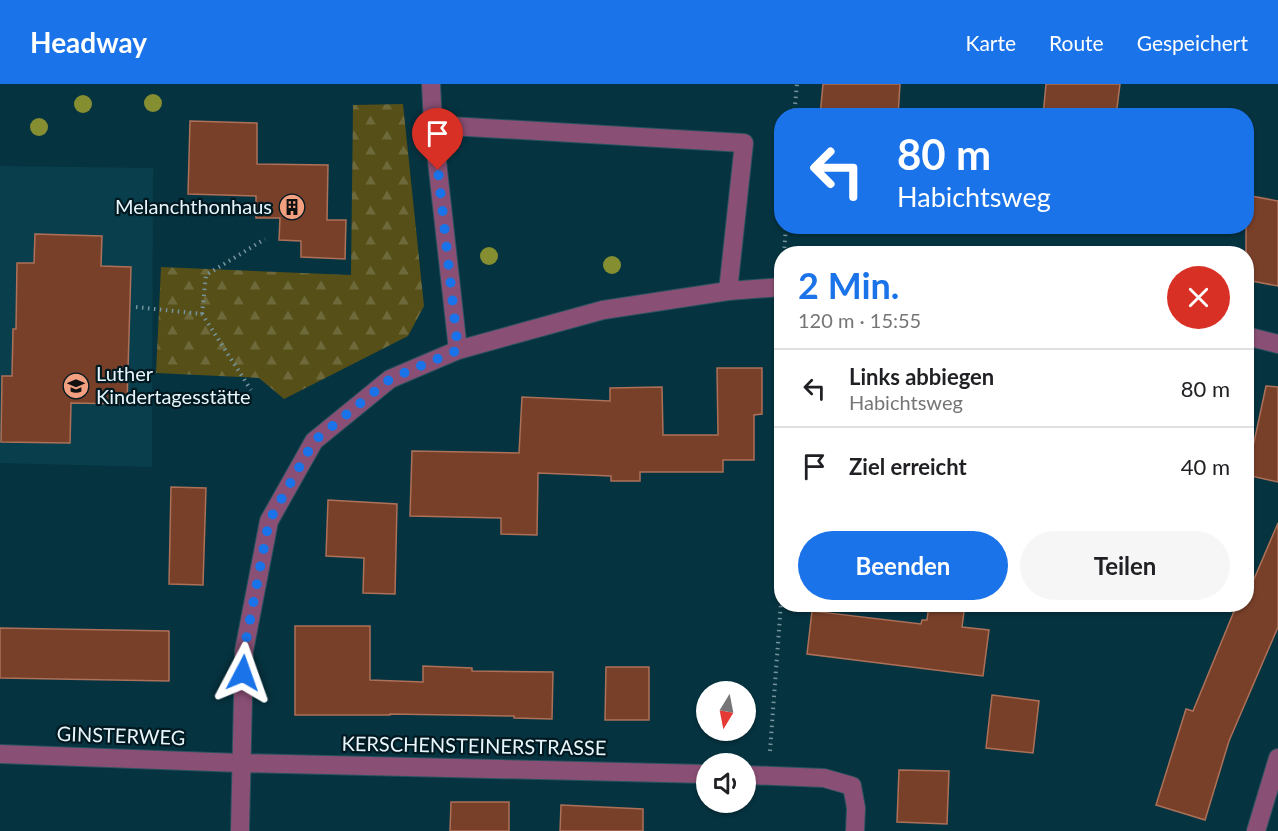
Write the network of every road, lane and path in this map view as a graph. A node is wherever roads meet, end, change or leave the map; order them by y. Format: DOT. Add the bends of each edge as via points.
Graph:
graph roads {
  1 [pos="431,84"];
  2 [pos="796,84"];
  3 [pos="794,108"];
  4 [pos="433,125"];
  5 [pos="265,239"];
  6 [pos="774,288"];
  7 [pos="728,291"];
  8 [pos="136,307"];
  9 [pos="202,314"];
  10 [pos="1254,338"];
  11 [pos="1278,344"];
  12 [pos="458,350"];
  13 [pos="251,390"];
  14 [pos="780,612"];
  15 [pos="0,754"];
  16 [pos="240,763"];
  17 [pos="1277,765"];
  18 [pos="696,774"];
  19 [pos="756,775"];
  20 [pos="768,775"];
  21 [pos="240,831"];
  22 [pos="855,831"];
  23 [pos="1256,831"];
  1 -- 4 [label="street"];
  2 -- 3 [label="path"];
  4 -- 7 [label="street" via="744,143"];
  4 -- 12 [label="street"];
  5 -- 9 [label="path" via="206,275"];
  6 -- 7 [label="street"];
  7 -- 12 [label="street" via="603,310"];
  8 -- 9 [label="path"];
  9 -- 13 [label="path"];
  10 -- 11 [label="street"];
  12 -- 16 [label="street" via="390,379 314,441 269,521 244,651"];
  14 -- 20 [label="path"];
  15 -- 16 [label="street, GINSTERWEG"];
  16 -- 18 [label="street, KERSCHENSTEINERSTRASSE"];
  16 -- 21 [label="street"];
  17 -- 23 [label="street"];
  19 -- 20 [label="street"];
  20 -- 22 [label="street" via="824,778 852,786"];
}
